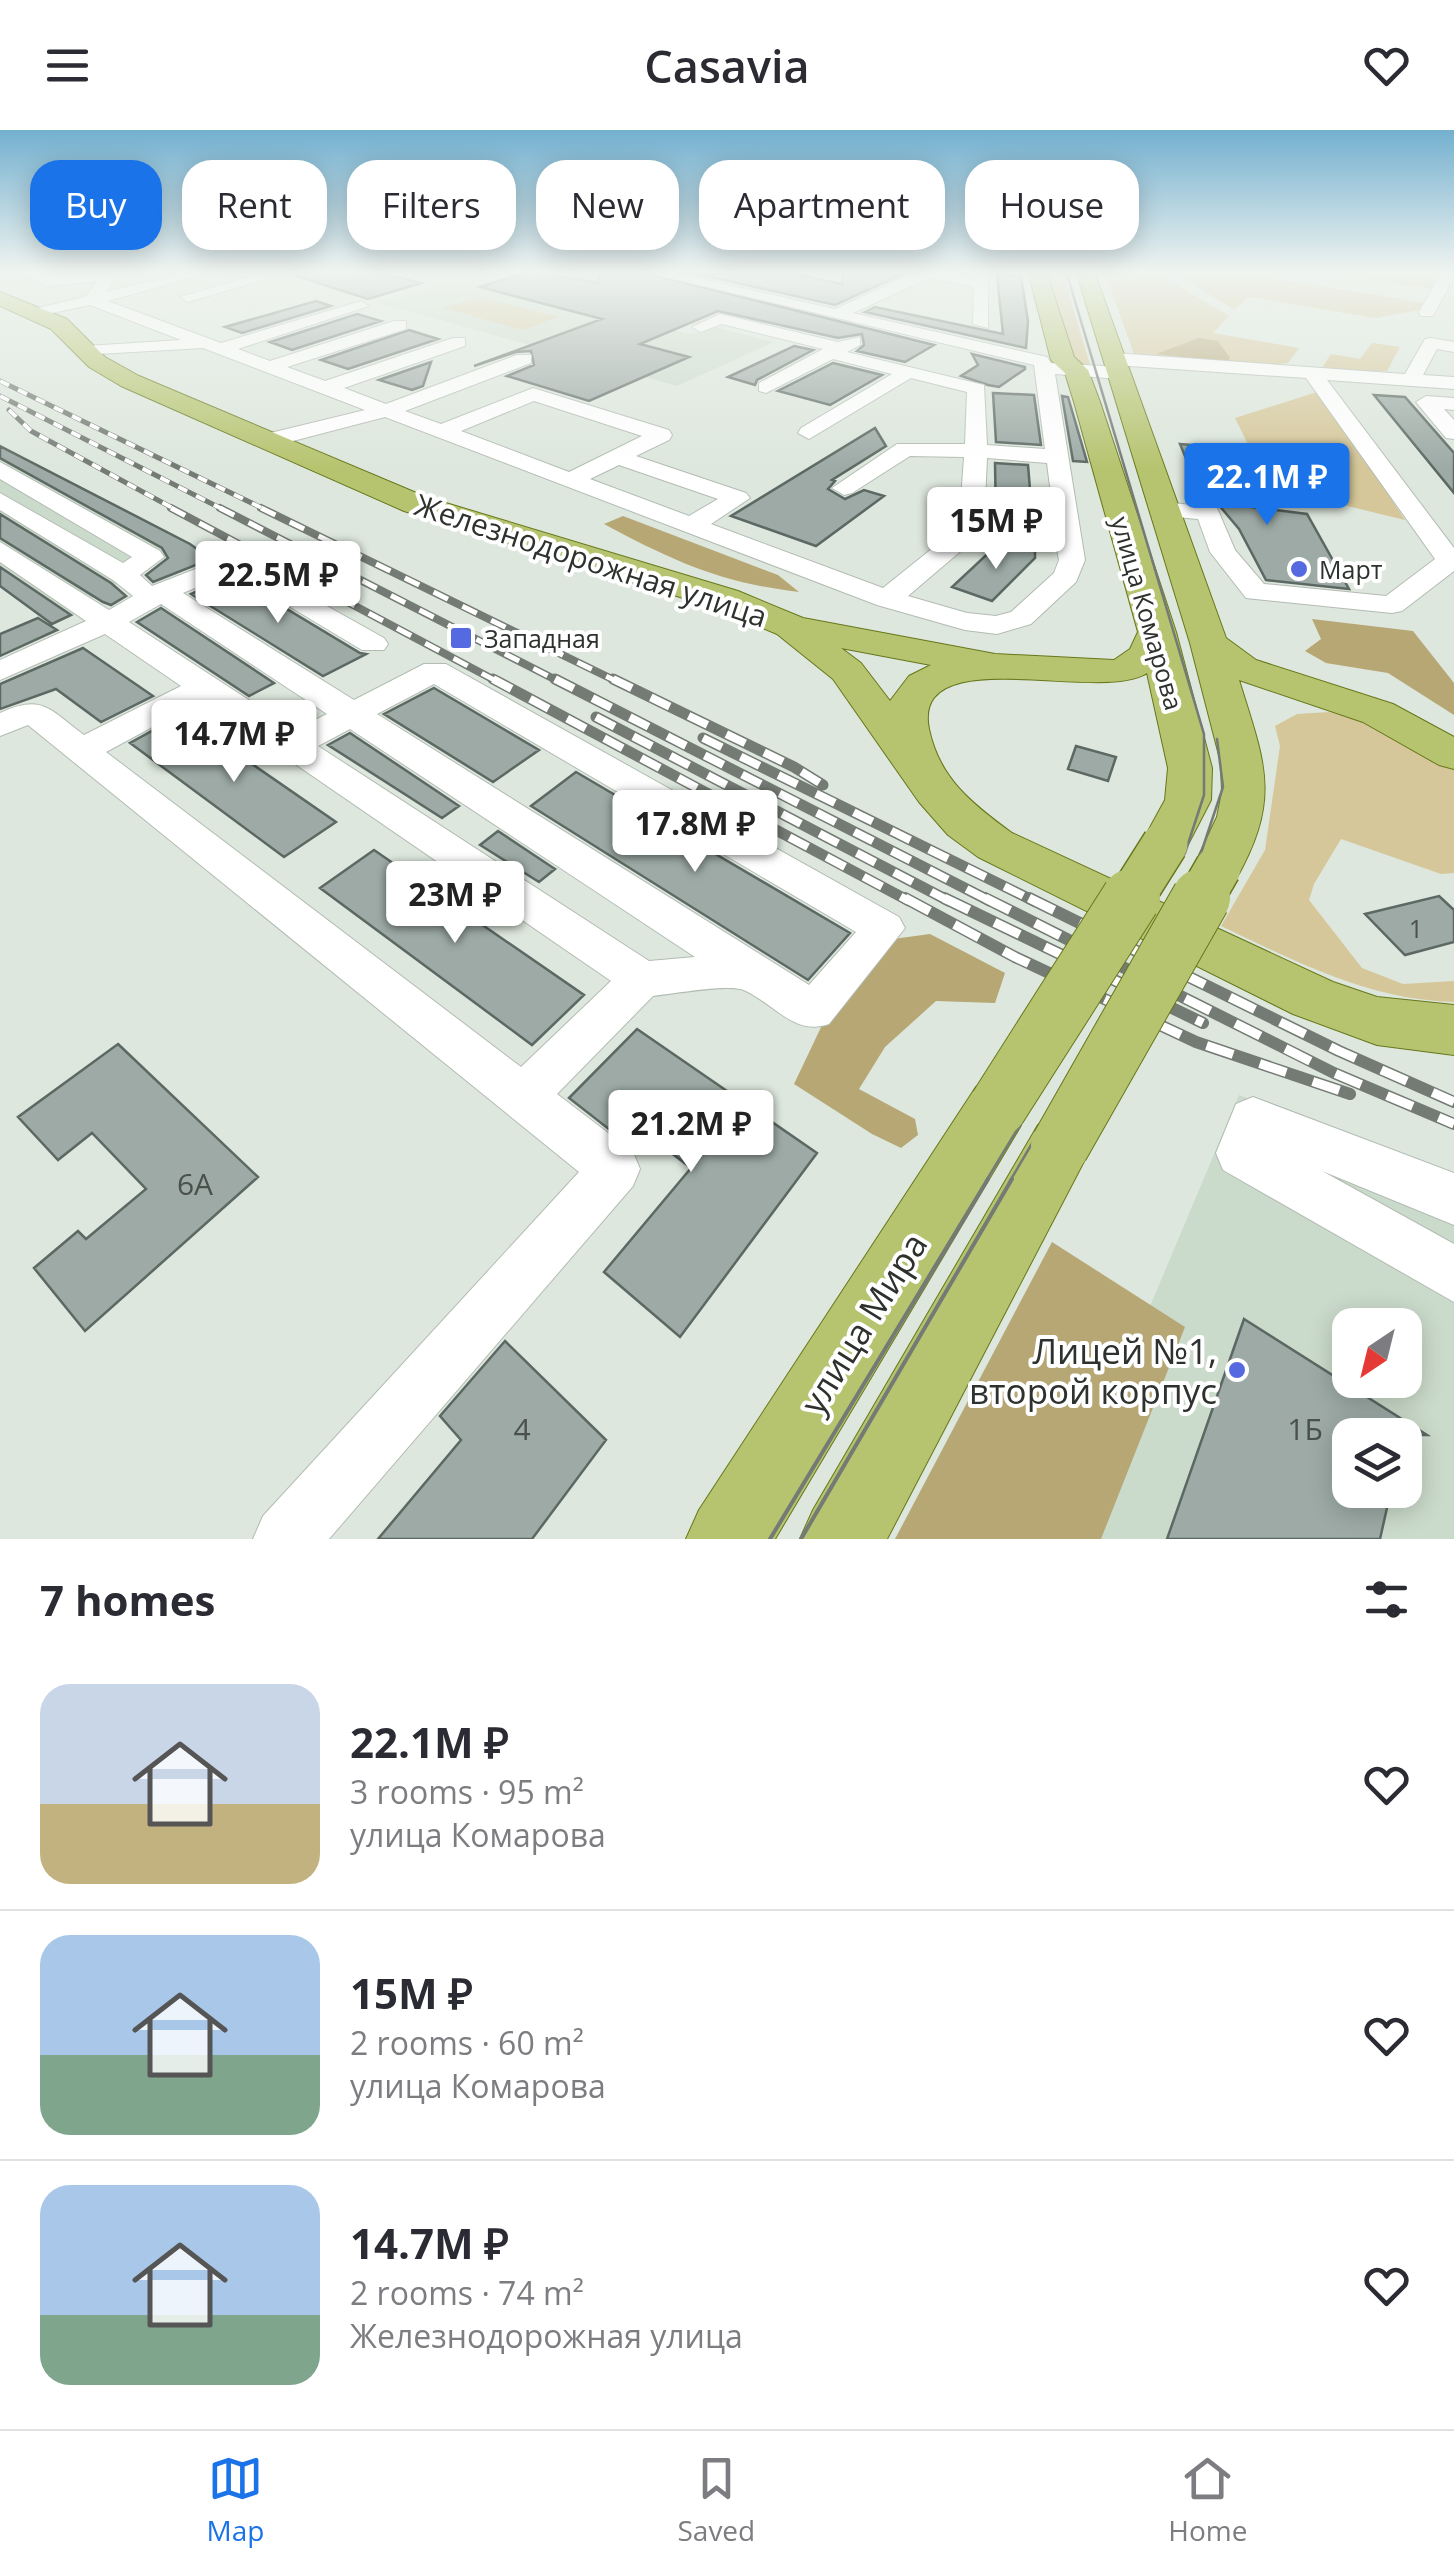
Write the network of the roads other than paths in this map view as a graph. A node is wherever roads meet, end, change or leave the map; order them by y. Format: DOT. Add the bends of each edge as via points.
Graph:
graph roads {
  1 [pos="71,337"];
  2 [pos="188,337"];
  3 [pos="246,337"];
  4 [pos="363,337"];
  5 [pos="784,337"];
  6 [pos="862,337"];
  7 [pos="931,337"];
  8 [pos="1051,337"];
  9 [pos="1107,337"];
  10 [pos="459,342"];
  11 [pos="212,346"];
  12 [pos="1454,348"];
  13 [pos="835,351"];
  14 [pos="86,352"];
  15 [pos="1054,354"];
  16 [pos="524,359"];
  17 [pos="1117,366"];
  18 [pos="269,367"];
  19 [pos="908,372"];
  20 [pos="1312,373"];
  21 [pos="1410,380"];
  22 [pos="1454,383"];
  23 [pos="766,386"];
  24 [pos="325,388"];
  25 [pos="1454,404"];
  26 [pos="386,411"];
  27 [pos="442,432"];
  28 [pos="809,433"];
  29 [pos="1454,433"];
  30 [pos="266,441"];
  31 [pos="976,451"];
  32 [pos="1057,457"];
  33 [pos="617,458"];
  34 [pos="0,470"];
  35 [pos="571,480"];
  36 [pos="844,488"];
  37 [pos="0,500"];
  38 [pos="1164,509"];
  39 [pos="692,526"];
  40 [pos="972,530"];
  41 [pos="1071,543"];
  42 [pos="0,550"];
  43 [pos="1452,562"];
  44 [pos="124,574"];
  45 [pos="156,596"];
  46 [pos="887,600"];
  47 [pos="106,623"];
  48 [pos="790,626"];
  49 [pos="1156,632"];
  50 [pos="1209,643"];
  51 [pos="373,644"];
  52 [pos="995,666"];
  53 [pos="0,670"];
  54 [pos="1059,671"];
  55 [pos="203,687"];
  56 [pos="1378,713"];
  57 [pos="352,716"];
  58 [pos="0,726"];
  59 [pos="291,746"];
  60 [pos="81,751"];
  61 [pos="1187,754"];
  62 [pos="1454,755"];
  63 [pos="1244,763"];
  64 [pos="935,791"];
  65 [pos="496,808"];
  66 [pos="1165,844"];
  67 [pos="442,846"];
  68 [pos="749,970"];
  69 [pos="642,979"];
  70 [pos="1454,1030"];
  71 [pos="522,1097"];
  72 [pos="1454,1199"];
  73 [pos="1454,1274"];
  74 [pos="286,1539"];
  75 [pos="728,1539"];
  76 [pos="842,1539"];
  1 -- 14 [label="main road, Железнодорожная улица"];
  2 -- 11 [label="street, Железнодорожная улица"];
  3 -- 11 [label="street"];
  4 -- 18 [label="street"];
  5 -- 13 [label="street"];
  6 -- 13 [label="street"];
  7 -- 15 [label="street" via="1040,361"];
  8 -- 15 [label="main road, улица Комарова"];
  9 -- 17 [label="main road, улица Комарова"];
  10 -- 24 [label="street"];
  11 -- 14 [label="street"];
  11 -- 18 [label="street, Железнодорожная улица"];
  12 -- 21 [label="street" via="1431,343"];
  13 -- 19 [label="street"];
  13 -- 23 [label="street"];
  14 -- 30 [label="main road, Железнодорожная улица" via="130,381"];
  15 -- 17 [label="street"];
  15 -- 32 [label="street, улица Комарова"];
  15 -- 49 [label="main road, улица Комарова"];
  16 -- 26 [label="street"];
  17 -- 20 [label="street"];
  17 -- 38 [label="main road, улица Комарова"];
  18 -- 24 [label="street, Железнодорожная улица"];
  19 -- 28 [label="street"];
  19 -- 31 [label="street" via="977,388"];
  20 -- 21 [label="street"];
  20 -- 43 [label="street"];
  21 -- 22 [label="street"];
  24 -- 26 [label="street, Железнодорожная улица"];
  25 -- 29 [label="street" via="1426,402"];
  26 -- 27 [label="street, Железнодорожная улица"];
  26 -- 30 [label="street"];
  27 -- 33 [label="street" via="533,394 662,435"];
  27 -- 35 [label="street, Железнодорожная улица"];
  30 -- 48 [label="main road, Железнодорожная улица" via="415,504 724,599"];
  31 -- 32 [label="street"];
  31 -- 36 [label="street" via="905,449"];
  31 -- 40 [label="street"];
  32 -- 41 [label="street, улица Комарова"];
  33 -- 35 [label="street"];
  33 -- 39 [label="street" via="738,498"];
  34 -- 44 [label="street" via="151,557"];
  35 -- 39 [label="street, Железнодорожная улица"];
  37 -- 44 [label="street"];
  38 -- 43 [label="street" via="1208,512 1223,552 1256,592 1392,605"];
  38 -- 50 [label="main road, улица Комарова"];
  39 -- 46 [label="street, Железнодорожная улица"];
  40 -- 41 [label="street"];
  40 -- 46 [label="street"];
  41 -- 46 [label="street, улица Комарова" via="1066,576 1022,618 997,625 964,622"];
  42 -- 47 [label="street"];
  44 -- 45 [label="street"];
  45 -- 47 [label="street"];
  45 -- 51 [label="street" via="234,562"];
  45 -- 57 [label="street"];
  47 -- 53 [label="street"];
  47 -- 55 [label="street"];
  48 -- 52 [label="main road"];
  48 -- 64 [label="main road, Железнодорожная улица" via="846,670"];
  49 -- 54 [label="main road" via="1146,656 1124,670"];
  49 -- 61 [label="main road, улица Комарова"];
  50 -- 56 [label="main road" via="1242,668"];
  50 -- 63 [label="main road, улица Комарова"];
  52 -- 54 [label="main road"];
  52 -- 64 [label="main road" via="955,669 909,698 906,734"];
  54 -- 61 [label="main road" via="1139,701"];
  55 -- 59 [label="street"];
  55 -- 60 [label="street"];
  56 -- 62 [label="main road"];
  56 -- 63 [label="main road" via="1296,695 1266,698 1246,728"];
  57 -- 59 [label="street"];
  57 -- 65 [label="street"];
  57 -- 68 [label="street" via="435,671 884,928 813,1012"];
  58 -- 60 [label="street" via="32,711"];
  59 -- 67 [label="street"];
  60 -- 71 [label="street"];
  61 -- 66 [label="main road, улица Комарова" via="1188,800"];
  63 -- 76 [label="main road, улица Комарова, bridge" via="1240,817 1218,868"];
  64 -- 70 [label="main road, Железнодорожная улица" via="995,845 1313,998 1378,1021"];
  65 -- 67 [label="street"];
  65 -- 68 [label="street"];
  66 -- 75 [label="main road, улица Мира, bridge"];
  67 -- 69 [label="street"];
  68 -- 69 [label="street"];
  69 -- 71 [label="street"];
  71 -- 74 [label="street" via="614,1169"];
  72 -- 73 [label="street" via="1252,1120 1241,1153"];
}
